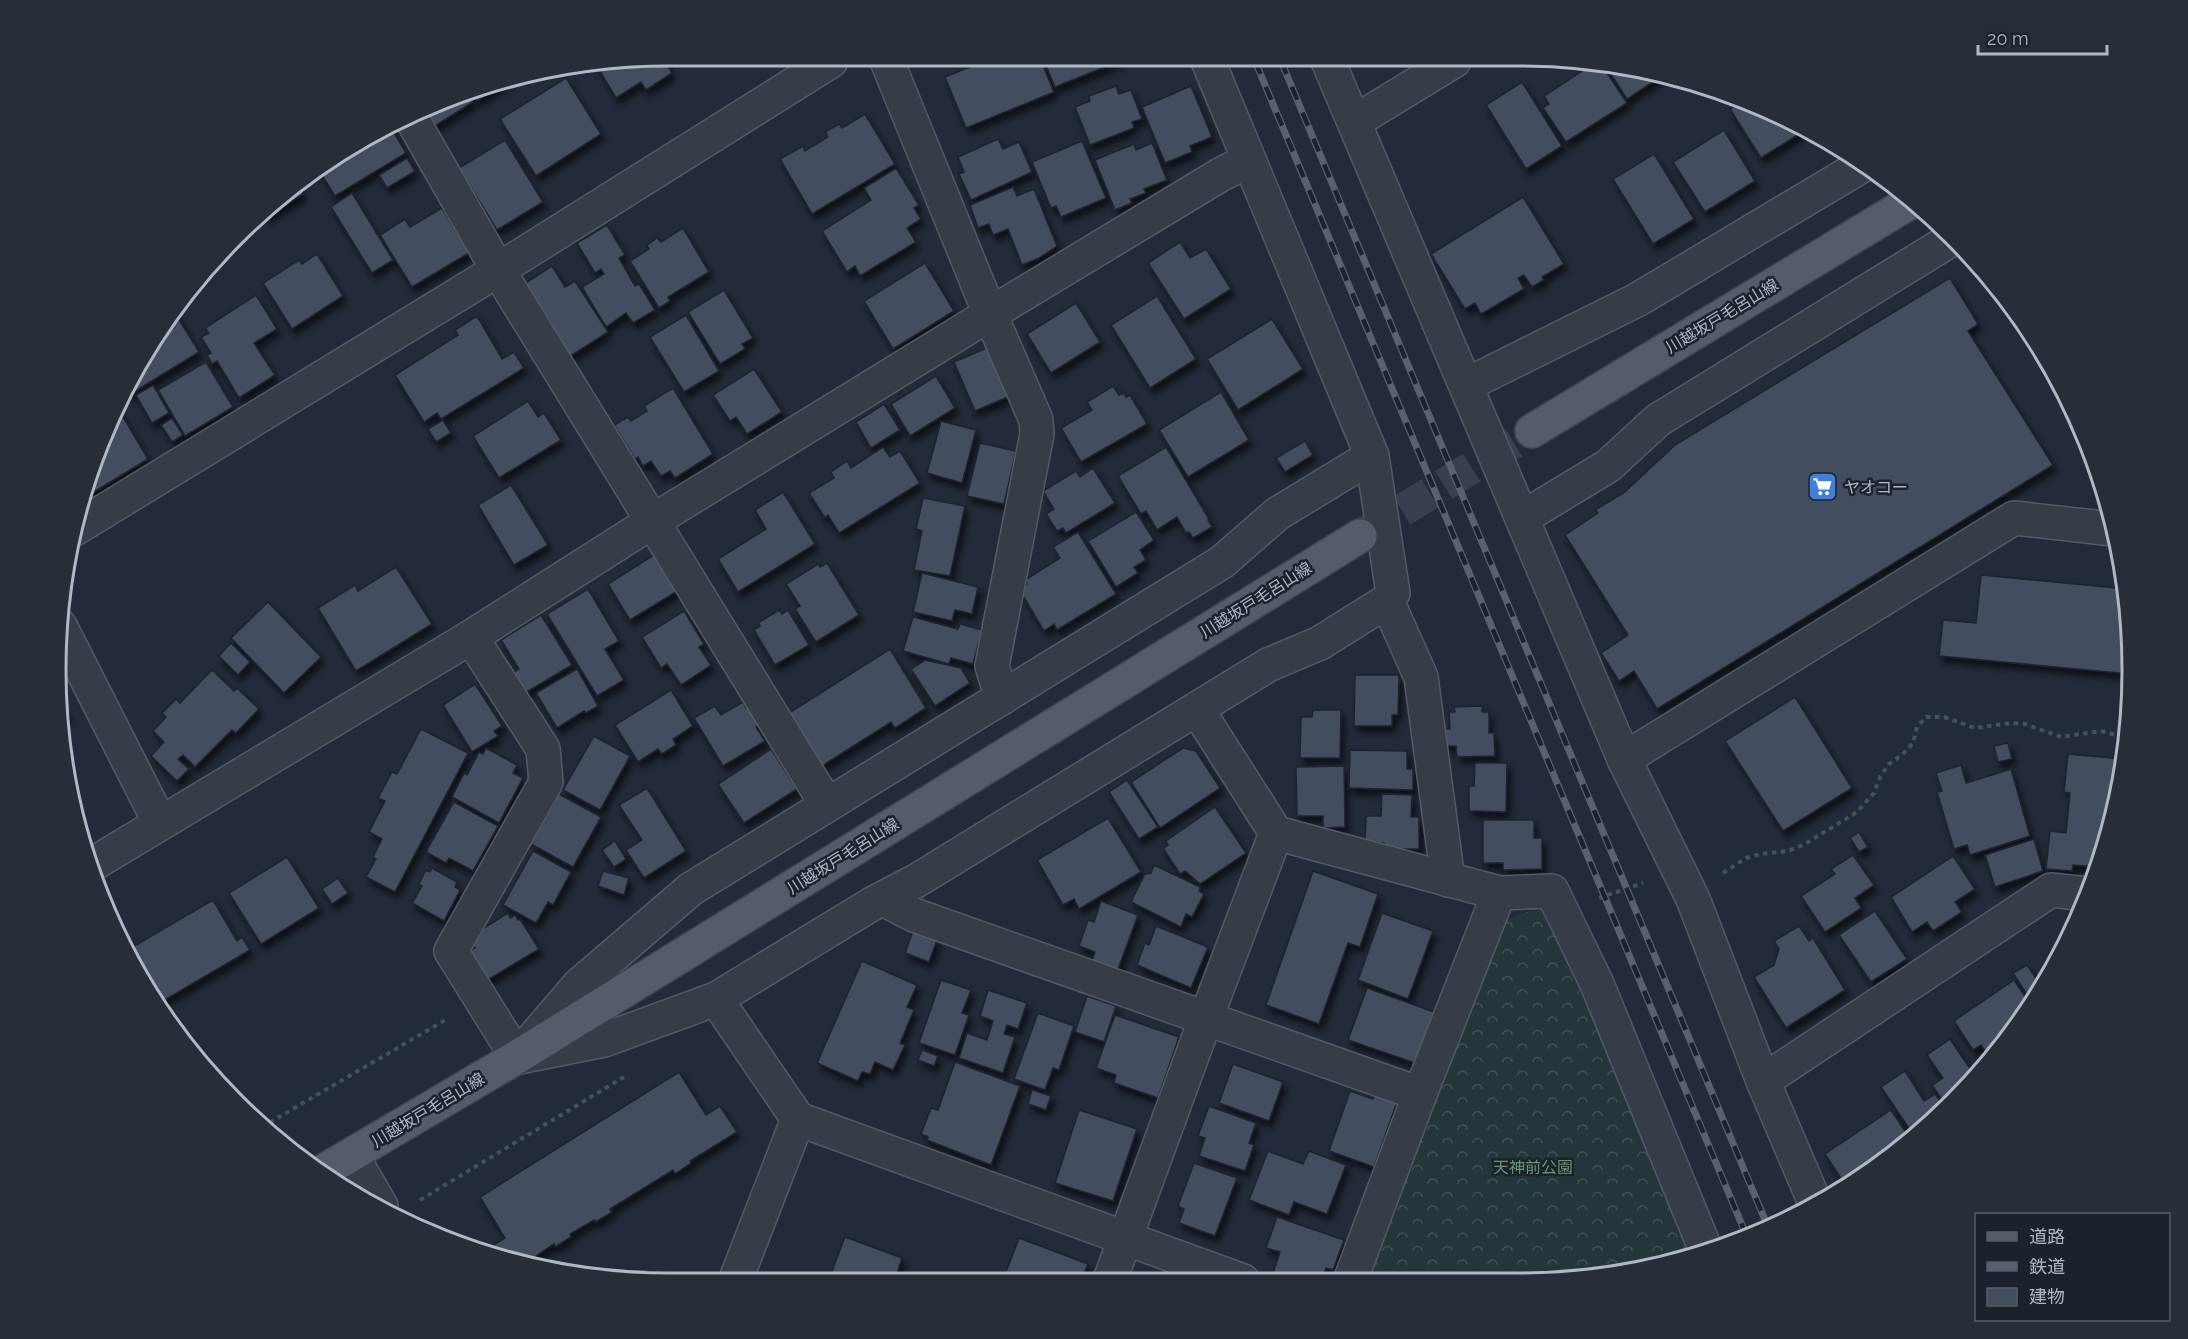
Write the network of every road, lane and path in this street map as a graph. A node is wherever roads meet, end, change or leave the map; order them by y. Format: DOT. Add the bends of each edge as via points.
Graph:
graph roads {
  1 [pos="823,66"];
  2 [pos="889,66"];
  3 [pos="1210,66"];
  4 [pos="1330,66"];
  5 [pos="1446,66"];
  6 [pos="1354,122"];
  7 [pos="415,123"];
  8 [pos="1249,160"];
  9 [pos="1856,169"];
  10 [pos="1904,206"];
  11 [pos="1945,243"];
  12 [pos="498,270"];
  13 [pos="990,314"];
  14 [pos="1466,385"];
  15 [pos="1532,431"];
  16 [pos="1372,456"];
  17 [pos="1522,518"];
  18 [pos="652,521"];
  19 [pos="85,522"];
  20 [pos="2104,528"];
  21 [pos="1360,536"];
  22 [pos="1386,601"];
  23 [pos="471,637"];
  24 [pos="67,639"];
  25 [pos="1002,698"];
  26 [pos="1197,709"];
  27 [pos="2118,736"];
  28 [pos="1624,759"];
  29 [pos="827,805"];
  30 [pos="160,823"];
  31 [pos="1276,833"];
  32 [pos="97,861"];
  33 [pos="1682,877"];
  34 [pos="1448,880"];
  35 [pos="1499,893"];
  36 [pos="2079,893"];
  37 [pos="883,899"];
  38 [pos="1561,911"];
  39 [pos="716,999"];
  40 [pos="451,1017"];
  41 [pos="1206,1018"];
  42 [pos="517,1057"];
  43 [pos="632,1072"];
  44 [pos="1762,1081"];
  45 [pos="1420,1094"];
  46 [pos="798,1119"];
  47 [pos="271,1122"];
  48 [pos="352,1156"];
  49 [pos="330,1168"];
  50 [pos="375,1196"];
  51 [pos="1812,1196"];
  52 [pos="416,1203"];
  53 [pos="1126,1239"];
  54 [pos="1703,1244"];
  55 [pos="738,1273"];
  56 [pos="1113,1273"];
  57 [pos="1221,1273"];
  58 [pos="1353,1273"];
  1 -- 12 [label="street"];
  2 -- 13 [label="street"];
  3 -- 8 [label="street"];
  4 -- 6 [label="street"];
  5 -- 6 [label="street"];
  6 -- 14 [label="street"];
  7 -- 12 [label="street"];
  8 -- 13 [label="street"];
  8 -- 16 [label="street"];
  9 -- 14 [label="street" via="1637,300"];
  10 -- 15 [label="main road, 川越坂戸毛呂山線"];
  11 -- 17 [label="street" via="1658,420 1608,466"];
  12 -- 18 [label="street"];
  12 -- 19 [label="street"];
  13 -- 18 [label="street"];
  13 -- 25 [label="street" via="1036,420 1037,434 992,666"];
  14 -- 17 [label="street"];
  16 -- 22 [label="street" via="1393,593"];
  16 -- 25 [label="street" via="1277,514 1222,562"];
  17 -- 28 [label="street"];
  18 -- 23 [label="street"];
  18 -- 29 [label="street"];
  20 -- 28 [label="street" via="2014,518"];
  21 -- 42 [label="main road, 川越坂戸毛呂山線"];
  22 -- 26 [label="street" via="1320,643 1268,665"];
  22 -- 34 [label="street" via="1421,678"];
  23 -- 30 [label="street"];
  23 -- 42 [label="street" via="543,749 546,782 451,951"];
  24 -- 30 [label="street"];
  25 -- 29 [label="street"];
  26 -- 31 [label="street"];
  26 -- 37 [label="street"];
  27 -- 33 [label="path" via="2101,731 2061,737 2025,724 1975,728 1944,717 1926,717 1917,727 1913,743 1889,764 1874,793 1857,812 1805,844 1746,858 1721,874"];
  28 -- 33 [label="street"];
  29 -- 42 [label="street" via="692,890 579,985"];
  30 -- 32 [label="street"];
  31 -- 34 [label="street"];
  31 -- 41 [label="street"];
  33 -- 38 [label="path"];
  33 -- 44 [label="street"];
  34 -- 35 [label="street"];
  35 -- 38 [label="street" via="1552,891"];
  35 -- 45 [label="street"];
  36 -- 44 [label="street" via="2050,890"];
  37 -- 39 [label="street"];
  37 -- 41 [label="street" via="914,915"];
  38 -- 54 [label="street" via="1596,984"];
  39 -- 42 [label="street" via="604,1040"];
  39 -- 46 [label="street"];
  40 -- 47 [label="path"];
  41 -- 45 [label="street"];
  41 -- 53 [label="street"];
  42 -- 48 [label="main road, 川越坂戸毛呂山線"];
  43 -- 52 [label="path"];
  44 -- 51 [label="street"];
  45 -- 58 [label="street"];
  46 -- 53 [label="street"];
  46 -- 55 [label="street"];
  48 -- 49 [label="main road, 川越坂戸毛呂山線"];
  48 -- 50 [label="street"];
  53 -- 56 [label="street"];
  53 -- 57 [label="street"];
}
